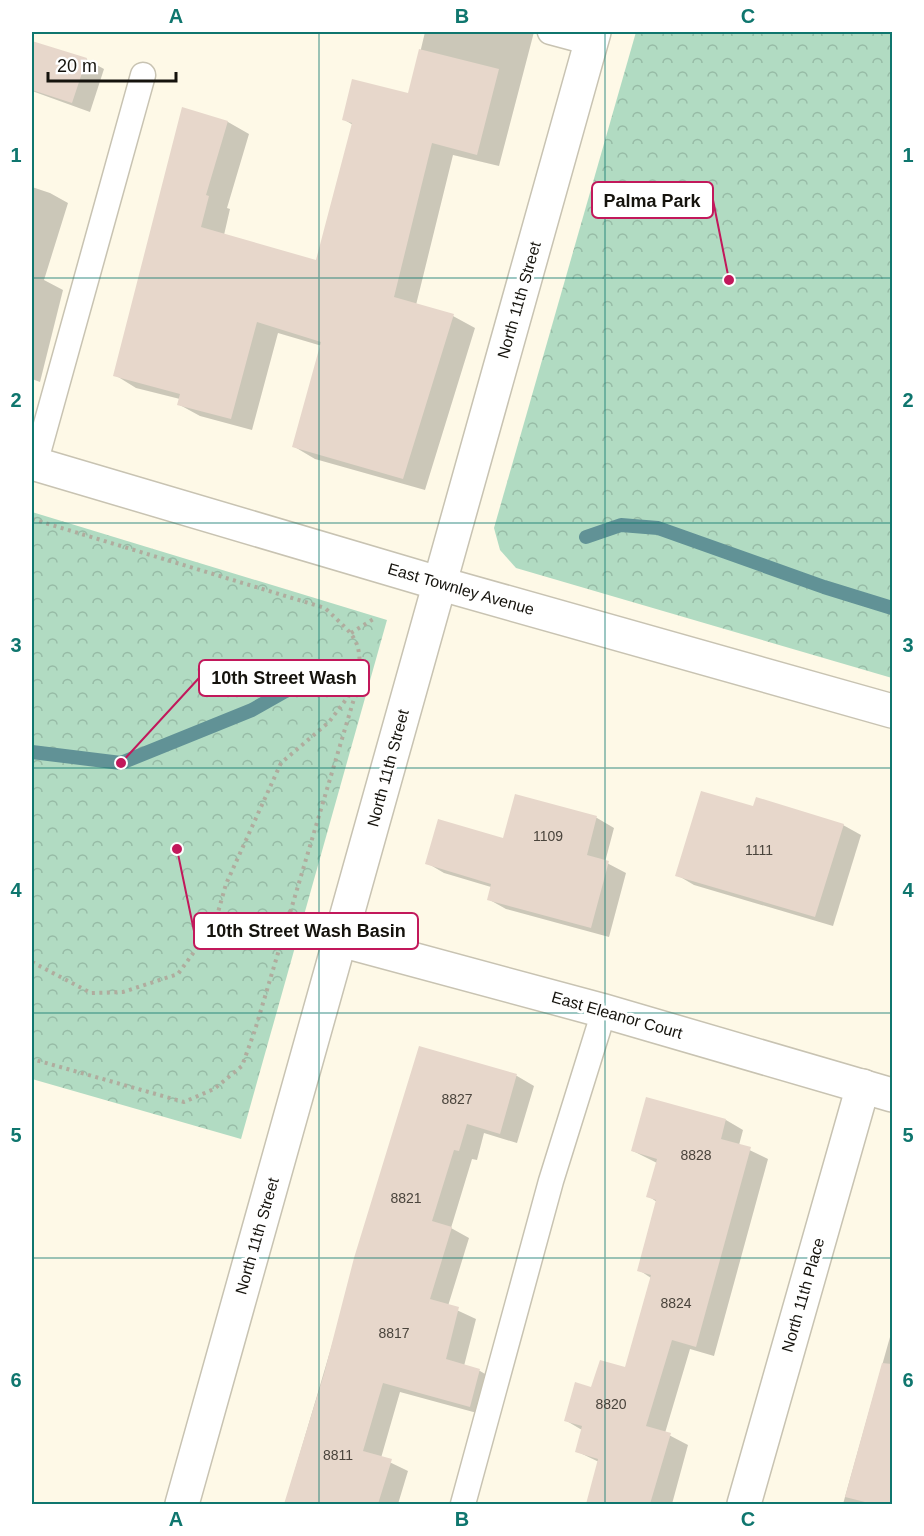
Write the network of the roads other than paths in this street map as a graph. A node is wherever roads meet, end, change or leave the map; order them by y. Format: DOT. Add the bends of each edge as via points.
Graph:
graph roads {
  1 [pos="550,32"];
  2 [pos="593,38"];
  3 [pos="143,75"];
  4 [pos="33,463"];
  5 [pos="438,583"];
  6 [pos="892,711"];
  7 [pos="341,940"];
  8 [pos="604,1011"];
  9 [pos="878,1091"];
  10 [pos="182,1504"];
  11 [pos="463,1504"];
  12 [pos="744,1504"];
  1 -- 2 [label="lane"];
  2 -- 5 [label="street, North 11th Street"];
  3 -- 4 [label="lane"];
  4 -- 5 [label="street, East Townley Avenue"];
  5 -- 6 [label="street, East Townley Avenue"];
  5 -- 7 [label="street, North 11th Street"];
  7 -- 8 [label="street, East Eleanor Court"];
  7 -- 10 [label="street, North 11th Street"];
  8 -- 9 [label="street, East Eleanor Court"];
  8 -- 11 [label="lane" via="551,1181"];
  9 -- 12 [label="street, North 11th Place"];
}
